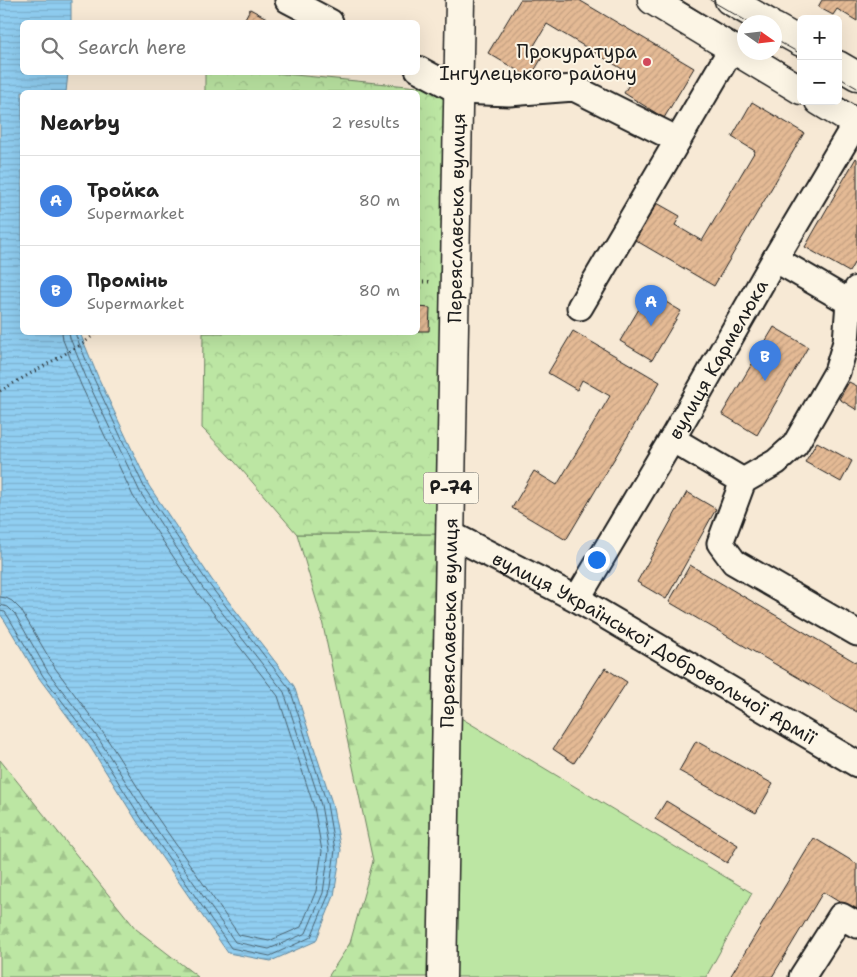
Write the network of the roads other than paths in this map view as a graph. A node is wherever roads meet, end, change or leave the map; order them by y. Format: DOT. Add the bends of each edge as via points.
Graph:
graph roads {
  1 [pos="288,0"];
  2 [pos="460,0"];
  3 [pos="652,0"];
  4 [pos="729,0"];
  5 [pos="755,15"];
  6 [pos="326,20"];
  7 [pos="782,31"];
  8 [pos="797,40"];
  9 [pos="732,48"];
  10 [pos="842,67"];
  11 [pos="420,70"];
  12 [pos="857,76"];
  13 [pos="797,88"];
  14 [pos="459,91"];
  15 [pos="826,105"];
  16 [pos="857,123"];
  17 [pos="678,140"];
  18 [pos="775,259"];
  19 [pos="853,296"];
  20 [pos="580,307"];
  21 [pos="672,439"];
  22 [pos="743,480"];
  23 [pos="450,534"];
  24 [pos="578,599"];
  25 [pos="857,633"];
  26 [pos="857,764"];
  27 [pos="857,925"];
  28 [pos="442,977"];
  29 [pos="802,977"];
  1 -- 6 [label="street"];
  2 -- 14 [label="main road, Переяславська вулиця / Р-74"];
  3 -- 9 [label="main road"];
  4 -- 5 [label="main road"];
  7 -- 8 [label="main road"];
  9 -- 13 [label="main road"];
  9 -- 17 [label="street"];
  10 -- 12 [label="main road"];
  11 -- 14 [label="street"];
  14 -- 17 [label="street" via="574,88"];
  14 -- 23 [label="main road, Переяславська вулиця / Р-74"];
  15 -- 16 [label="main road"];
  16 -- 18 [label="street, вулиця Кармелюка"];
  17 -- 20 [label="street"];
  18 -- 19 [label="street"];
  18 -- 21 [label="street, вулиця Кармелюка"];
  19 -- 22 [label="street" via="846,342 837,372 795,446 776,462"];
  21 -- 22 [label="street"];
  21 -- 24 [label="street, вулиця Кармелюка"];
  22 -- 25 [label="street" via="720,543 734,562"];
  23 -- 24 [label="street, вулиця Української Добровольчої Армії"];
  23 -- 28 [label="main road, Переяславська вулиця / Р-74"];
  24 -- 26 [label="street, вулиця Української Добровольчої Армії"];
  27 -- 29 [label="street" via="840,916"];
}
